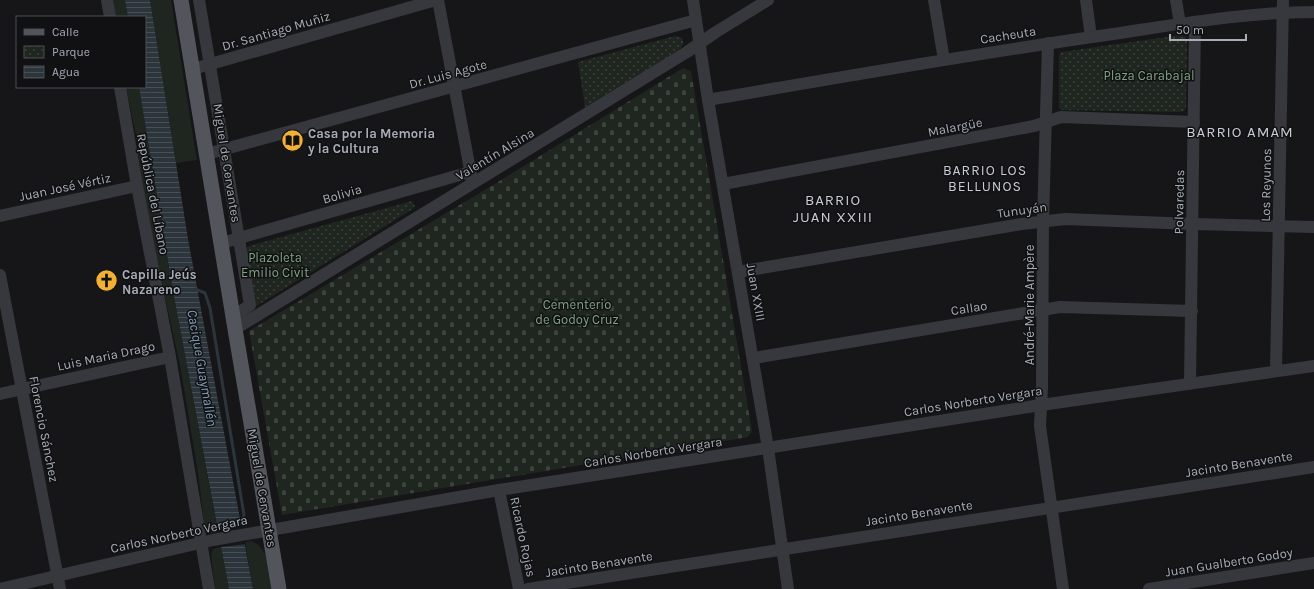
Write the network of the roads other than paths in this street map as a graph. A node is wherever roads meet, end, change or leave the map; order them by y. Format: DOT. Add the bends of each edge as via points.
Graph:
graph roads {
  1 [pos="107,0"];
  2 [pos="181,0"];
  3 [pos="199,0"];
  4 [pos="437,0"];
  5 [pos="693,0"];
  6 [pos="768,0"];
  7 [pos="934,0"];
  8 [pos="1086,0"];
  9 [pos="1176,0"];
  10 [pos="1283,6"];
  11 [pos="1314,12"];
  12 [pos="110,16"];
  13 [pos="696,20"];
  14 [pos="1195,22"];
  15 [pos="1180,24"];
  16 [pos="1091,37"];
  17 [pos="1048,43"];
  18 [pos="700,44"];
  19 [pos="944,60"];
  20 [pos="210,64"];
  21 [pos="193,69"];
  22 [pos="454,87"];
  23 [pos="120,88"];
  24 [pos="708,100"];
  25 [pos="1047,122"];
  26 [pos="1194,122"];
  27 [pos="224,150"];
  28 [pos="207,154"];
  29 [pos="472,178"];
  30 [pos="723,184"];
  31 [pos="137,186"];
  32 [pos="0,216"];
  33 [pos="1044,221"];
  34 [pos="1193,224"];
  35 [pos="1279,226"];
  36 [pos="1314,226"];
  37 [pos="239,238"];
  38 [pos="222,243"];
  39 [pos="738,272"];
  40 [pos="0,275"];
  41 [pos="1043,309"];
  42 [pos="1192,311"];
  43 [pos="234,323"];
  44 [pos="170,357"];
  45 [pos="754,358"];
  46 [pos="1314,366"];
  47 [pos="1276,371"];
  48 [pos="1190,383"];
  49 [pos="22,389"];
  50 [pos="0,394"];
  51 [pos="1041,405"];
  52 [pos="768,448"];
  53 [pos="1314,467"];
  54 [pos="499,490"];
  55 [pos="1052,507"];
  56 [pos="270,530"];
  57 [pos="202,542"];
  58 [pos="783,548"];
  59 [pos="1314,563"];
  60 [pos="57,575"];
  61 [pos="0,589"];
  62 [pos="60,589"];
  63 [pos="209,589"];
  64 [pos="279,589"];
  65 [pos="519,589"];
  66 [pos="528,589"];
  67 [pos="788,589"];
  68 [pos="1063,589"];
  69 [pos="1148,589"];
  1 -- 12 [label="street"];
  2 -- 21 [label="main road, Miguel de Cervantes"];
  3 -- 20 [label="street, Miguel de Cervantes"];
  4 -- 20 [label="street, Dr. Santiago Muñiz"];
  4 -- 22 [label="street"];
  5 -- 13 [label="street, Juan XXIII"];
  6 -- 18 [label="street, Valentín Alsina"];
  7 -- 19 [label="street"];
  8 -- 16 [label="street"];
  9 -- 15 [label="street"];
  10 -- 11 [label="street, Cacheuta"];
  10 -- 14 [label="street, Cacheuta" via="1246,15"];
  10 -- 35 [label="street, Los Reyunos"];
  13 -- 18 [label="street, Juan XXIII"];
  13 -- 22 [label="street, Dr. Luis Agote"];
  14 -- 15 [label="street, Cacheuta"];
  14 -- 26 [label="street, Polvaredas"];
  15 -- 16 [label="street, Cacheuta"];
  16 -- 17 [label="street, Cacheuta"];
  17 -- 19 [label="street, Cacheuta"];
  17 -- 25 [label="street, André-Marie Ampère"];
  18 -- 24 [label="street, Juan XXIII"];
  18 -- 29 [label="street, Valentín Alsina"];
  19 -- 24 [label="street, Cacheuta"];
  20 -- 21 [label="street, Dr. Santiago Muñiz"];
  20 -- 27 [label="street, Miguel de Cervantes"];
  21 -- 28 [label="main road, Miguel de Cervantes"];
  22 -- 27 [label="street, Dr. Luis Agote"];
  22 -- 29 [label="street"];
  23 -- 31 [label="street, República del Líbano"];
  24 -- 30 [label="street, Juan XXIII"];
  25 -- 26 [label="street, Malargüe" via="1061,118"];
  25 -- 30 [label="street, Malargüe"];
  25 -- 33 [label="street, André-Marie Ampère"];
  26 -- 34 [label="street, Polvaredas"];
  27 -- 28 [label="street, Dr. Luis Agote"];
  27 -- 37 [label="street, Miguel de Cervantes"];
  28 -- 38 [label="main road, Miguel de Cervantes"];
  29 -- 37 [label="street, Bolivia"];
  29 -- 43 [label="street, Valentín Alsina"];
  30 -- 39 [label="street, Juan XXIII"];
  31 -- 32 [label="street, Juan José Vértiz"];
  31 -- 44 [label="street, República del Líbano"];
  33 -- 34 [label="street, Tunuyán" via="1065,219"];
  33 -- 39 [label="street, Tunuyán"];
  33 -- 41 [label="street, André-Marie Ampère"];
  34 -- 35 [label="street, Tunuyán"];
  34 -- 42 [label="street, Polvaredas"];
  35 -- 36 [label="street, Tunuyán"];
  35 -- 47 [label="street, Los Reyunos"];
  37 -- 38 [label="street, Bolivia"];
  37 -- 43 [label="street, Miguel de Cervantes" via="250,305"];
  38 -- 43 [label="main road, Miguel de Cervantes"];
  39 -- 45 [label="street, Juan XXIII"];
  40 -- 49 [label="street, Florencio Sánchez"];
  41 -- 42 [label="street, Callao" via="1060,306"];
  41 -- 45 [label="street, Callao"];
  41 -- 51 [label="street, André-Marie Ampère"];
  42 -- 48 [label="street, Polvaredas"];
  43 -- 56 [label="main road, Miguel de Cervantes"];
  44 -- 49 [label="street, Luis Maria Drago"];
  44 -- 57 [label="street, República del Líbano"];
  45 -- 52 [label="street, Juan XXIII"];
  46 -- 47 [label="street, Carlos Norberto Vergara"];
  47 -- 48 [label="street, Carlos Norberto Vergara"];
  48 -- 51 [label="street, Carlos Norberto Vergara"];
  49 -- 50 [label="street, Luis Maria Drago"];
  49 -- 60 [label="street, Florencio Sánchez"];
  51 -- 52 [label="street, Carlos Norberto Vergara"];
  51 -- 55 [label="street, André-Marie Ampère" via="1040,426"];
  52 -- 54 [label="street, Carlos Norberto Vergara"];
  52 -- 58 [label="street, Juan XXIII"];
  53 -- 55 [label="street, Jacinto Benavente"];
  54 -- 56 [label="street, Carlos Norberto Vergara"];
  54 -- 65 [label="street, Ricardo Rojas"];
  55 -- 58 [label="street, Jacinto Benavente"];
  55 -- 68 [label="street, André-Marie Ampère"];
  56 -- 57 [label="street, Carlos Norberto Vergara"];
  56 -- 64 [label="main road, Miguel de Cervantes"];
  57 -- 60 [label="street, Carlos Norberto Vergara"];
  57 -- 63 [label="street, República del Líbano"];
  58 -- 66 [label="street, Jacinto Benavente"];
  58 -- 67 [label="street, Juan XXIII"];
  59 -- 69 [label="street, Juan Gualberto Godoy"];
  60 -- 61 [label="street, Carlos Norberto Vergara"];
  60 -- 62 [label="street, Florencio Sánchez"];
}
